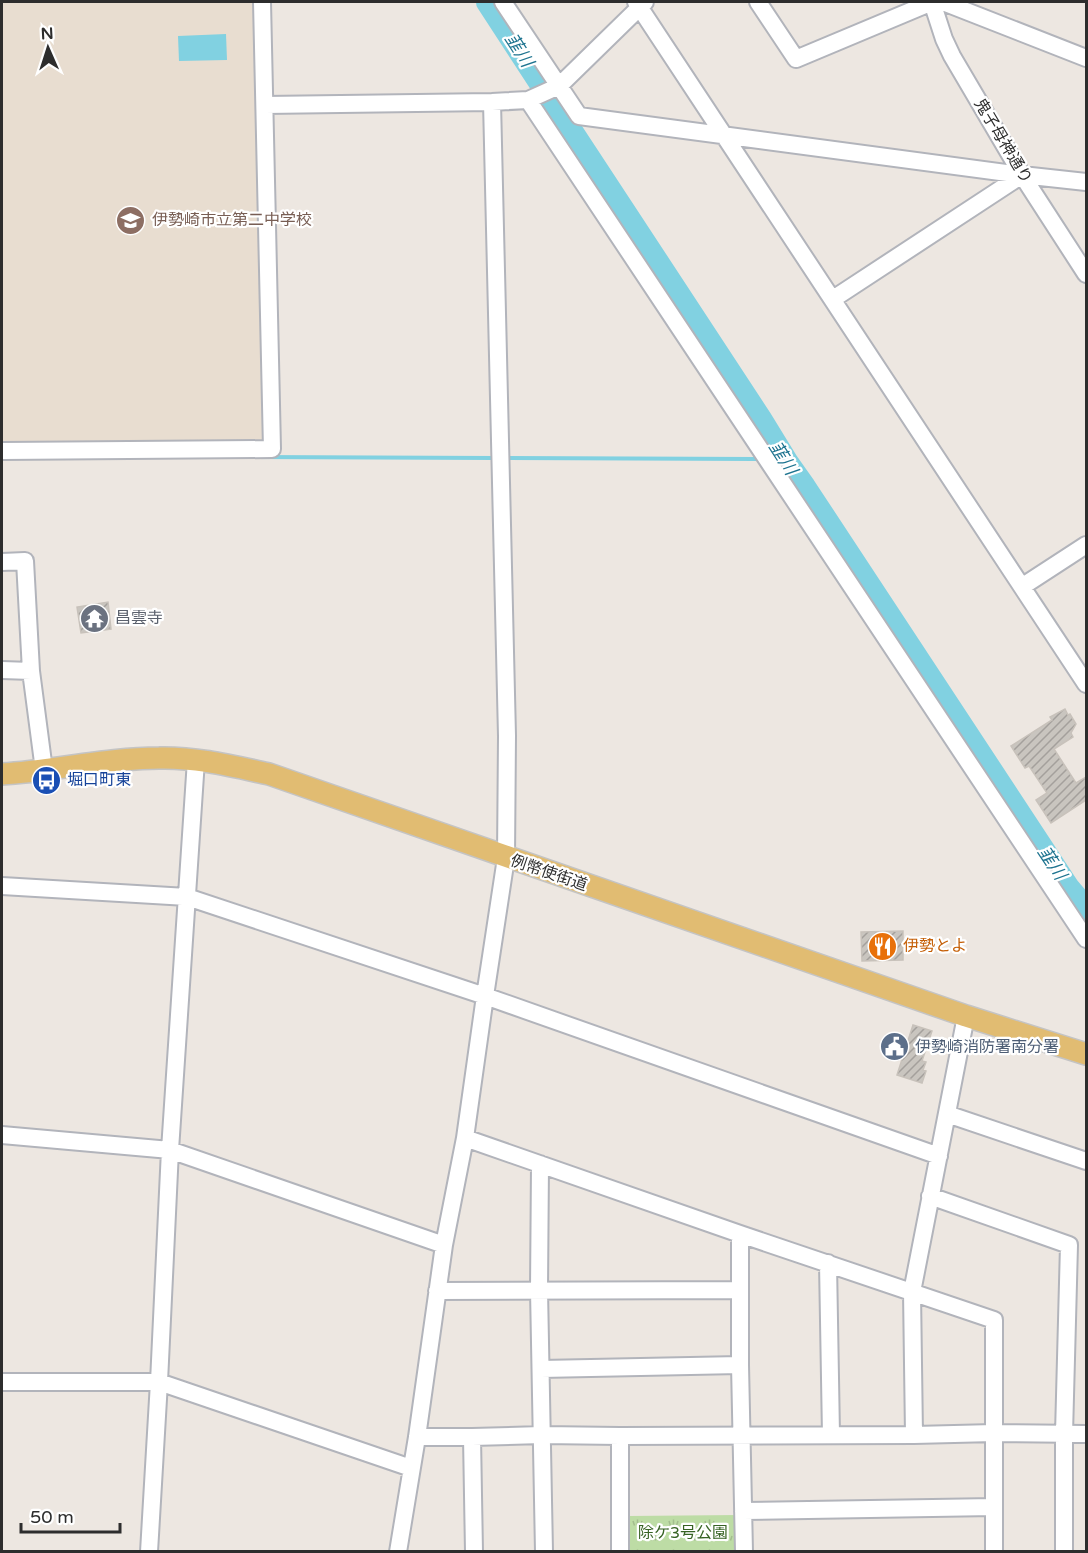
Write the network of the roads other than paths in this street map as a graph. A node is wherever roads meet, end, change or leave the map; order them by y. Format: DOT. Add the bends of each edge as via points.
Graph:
graph roads {
  1 [pos="262,2"];
  2 [pos="503,2"];
  3 [pos="758,2"];
  4 [pos="932,2"];
  5 [pos="640,3"];
  6 [pos="1086,58"];
  7 [pos="556,87"];
  8 [pos="531,99"];
  9 [pos="492,102"];
  10 [pos="265,105"];
  11 [pos="724,136"];
  12 [pos="1022,174"];
  13 [pos="1086,182"];
  14 [pos="1086,274"];
  15 [pos="833,299"];
  16 [pos="2,451"];
  17 [pos="1086,545"];
  18 [pos="2,562"];
  19 [pos="1023,586"];
  20 [pos="2,670"];
  21 [pos="31,671"];
  22 [pos="1086,684"];
  23 [pos="196,760"];
  24 [pos="44,770"];
  25 [pos="2,774"];
  26 [pos="506,858"];
  27 [pos="2,886"];
  28 [pos="187,897"];
  29 [pos="1086,939"];
  30 [pos="484,996"];
  31 [pos="966,1016"];
  32 [pos="1086,1054"];
  33 [pos="947,1114"];
  34 [pos="2,1135"];
  35 [pos="465,1138"];
  36 [pos="170,1150"];
  37 [pos="939,1156"];
  38 [pos="1086,1161"];
  39 [pos="540,1164"];
  40 [pos="930,1196"];
  41 [pos="740,1234"];
  42 [pos="444,1245"];
  43 [pos="828,1263"];
  44 [pos="538,1290"];
  45 [pos="740,1290"];
  46 [pos="437,1291"];
  47 [pos="912,1292"];
  48 [pos="740,1365"];
  49 [pos="541,1369"];
  50 [pos="2,1382"];
  51 [pos="159,1382"];
  52 [pos="994,1433"];
  53 [pos="1064,1434"];
  54 [pos="1086,1434"];
  55 [pos="542,1435"];
  56 [pos="741,1435"];
  57 [pos="831,1435"];
  58 [pos="914,1435"];
  59 [pos="620,1436"];
  60 [pos="417,1437"];
  61 [pos="472,1437"];
  62 [pos="411,1468"];
  63 [pos="994,1507"];
  64 [pos="743,1511"];
  65 [pos="149,1551"];
  66 [pos="398,1551"];
  67 [pos="474,1551"];
  68 [pos="544,1551"];
  69 [pos="620,1551"];
  70 [pos="744,1551"];
  71 [pos="994,1551"];
  72 [pos="1064,1551"];
  1 -- 10 [label="street"];
  2 -- 7 [label="street"];
  3 -- 4 [label="street" via="796,60"];
  4 -- 6 [label="street" via="943,2"];
  4 -- 12 [label="street, 鬼子母神通り" via="952,56"];
  5 -- 7 [label="street"];
  5 -- 11 [label="street"];
  7 -- 8 [label="street"];
  7 -- 11 [label="street" via="579,116"];
  8 -- 9 [label="street"];
  8 -- 29 [label="street"];
  9 -- 10 [label="street"];
  9 -- 26 [label="street" via="507,736"];
  10 -- 16 [label="street" via="272,449"];
  11 -- 12 [label="street"];
  11 -- 15 [label="street"];
  12 -- 13 [label="street"];
  12 -- 14 [label="street, 鬼子母神通り"];
  12 -- 15 [label="street"];
  15 -- 19 [label="street"];
  17 -- 19 [label="street"];
  18 -- 21 [label="street" via="25,561"];
  19 -- 22 [label="street"];
  20 -- 21 [label="street"];
  21 -- 24 [label="street"];
  23 -- 24 [label="main road, 例幣使街道" via="130,759"];
  23 -- 26 [label="main road, 例幣使街道" via="269,774"];
  23 -- 28 [label="street"];
  24 -- 25 [label="main road, 例幣使街道"];
  26 -- 30 [label="street"];
  26 -- 31 [label="main road, 例幣使街道"];
  27 -- 28 [label="street"];
  28 -- 30 [label="street"];
  28 -- 36 [label="street"];
  30 -- 35 [label="street"];
  30 -- 37 [label="street"];
  31 -- 32 [label="main road, 例幣使街道"];
  31 -- 33 [label="street"];
  33 -- 37 [label="street"];
  33 -- 38 [label="street"];
  34 -- 36 [label="street"];
  35 -- 39 [label="street"];
  35 -- 42 [label="street"];
  36 -- 42 [label="street"];
  36 -- 51 [label="street"];
  37 -- 40 [label="street"];
  39 -- 41 [label="street"];
  39 -- 44 [label="street"];
  40 -- 47 [label="street"];
  40 -- 53 [label="street" via="1069,1245"];
  41 -- 43 [label="street"];
  41 -- 45 [label="street"];
  42 -- 46 [label="street"];
  43 -- 47 [label="street"];
  43 -- 57 [label="street"];
  44 -- 45 [label="street"];
  44 -- 46 [label="street"];
  44 -- 49 [label="street"];
  45 -- 48 [label="street"];
  46 -- 60 [label="street"];
  47 -- 52 [label="street" via="994,1320"];
  47 -- 58 [label="street"];
  48 -- 49 [label="street"];
  48 -- 56 [label="street"];
  49 -- 55 [label="street"];
  50 -- 51 [label="street"];
  51 -- 62 [label="street"];
  51 -- 65 [label="street"];
  52 -- 53 [label="street"];
  52 -- 58 [label="street"];
  52 -- 63 [label="street"];
  53 -- 54 [label="street"];
  53 -- 72 [label="street"];
  55 -- 59 [label="street"];
  55 -- 61 [label="street"];
  55 -- 68 [label="street"];
  56 -- 57 [label="street"];
  56 -- 59 [label="street"];
  56 -- 64 [label="street"];
  57 -- 58 [label="street"];
  59 -- 69 [label="street"];
  60 -- 61 [label="street"];
  60 -- 62 [label="street"];
  61 -- 67 [label="street"];
  62 -- 66 [label="street"];
  63 -- 64 [label="street"];
  63 -- 71 [label="street"];
  64 -- 70 [label="street"];
}
